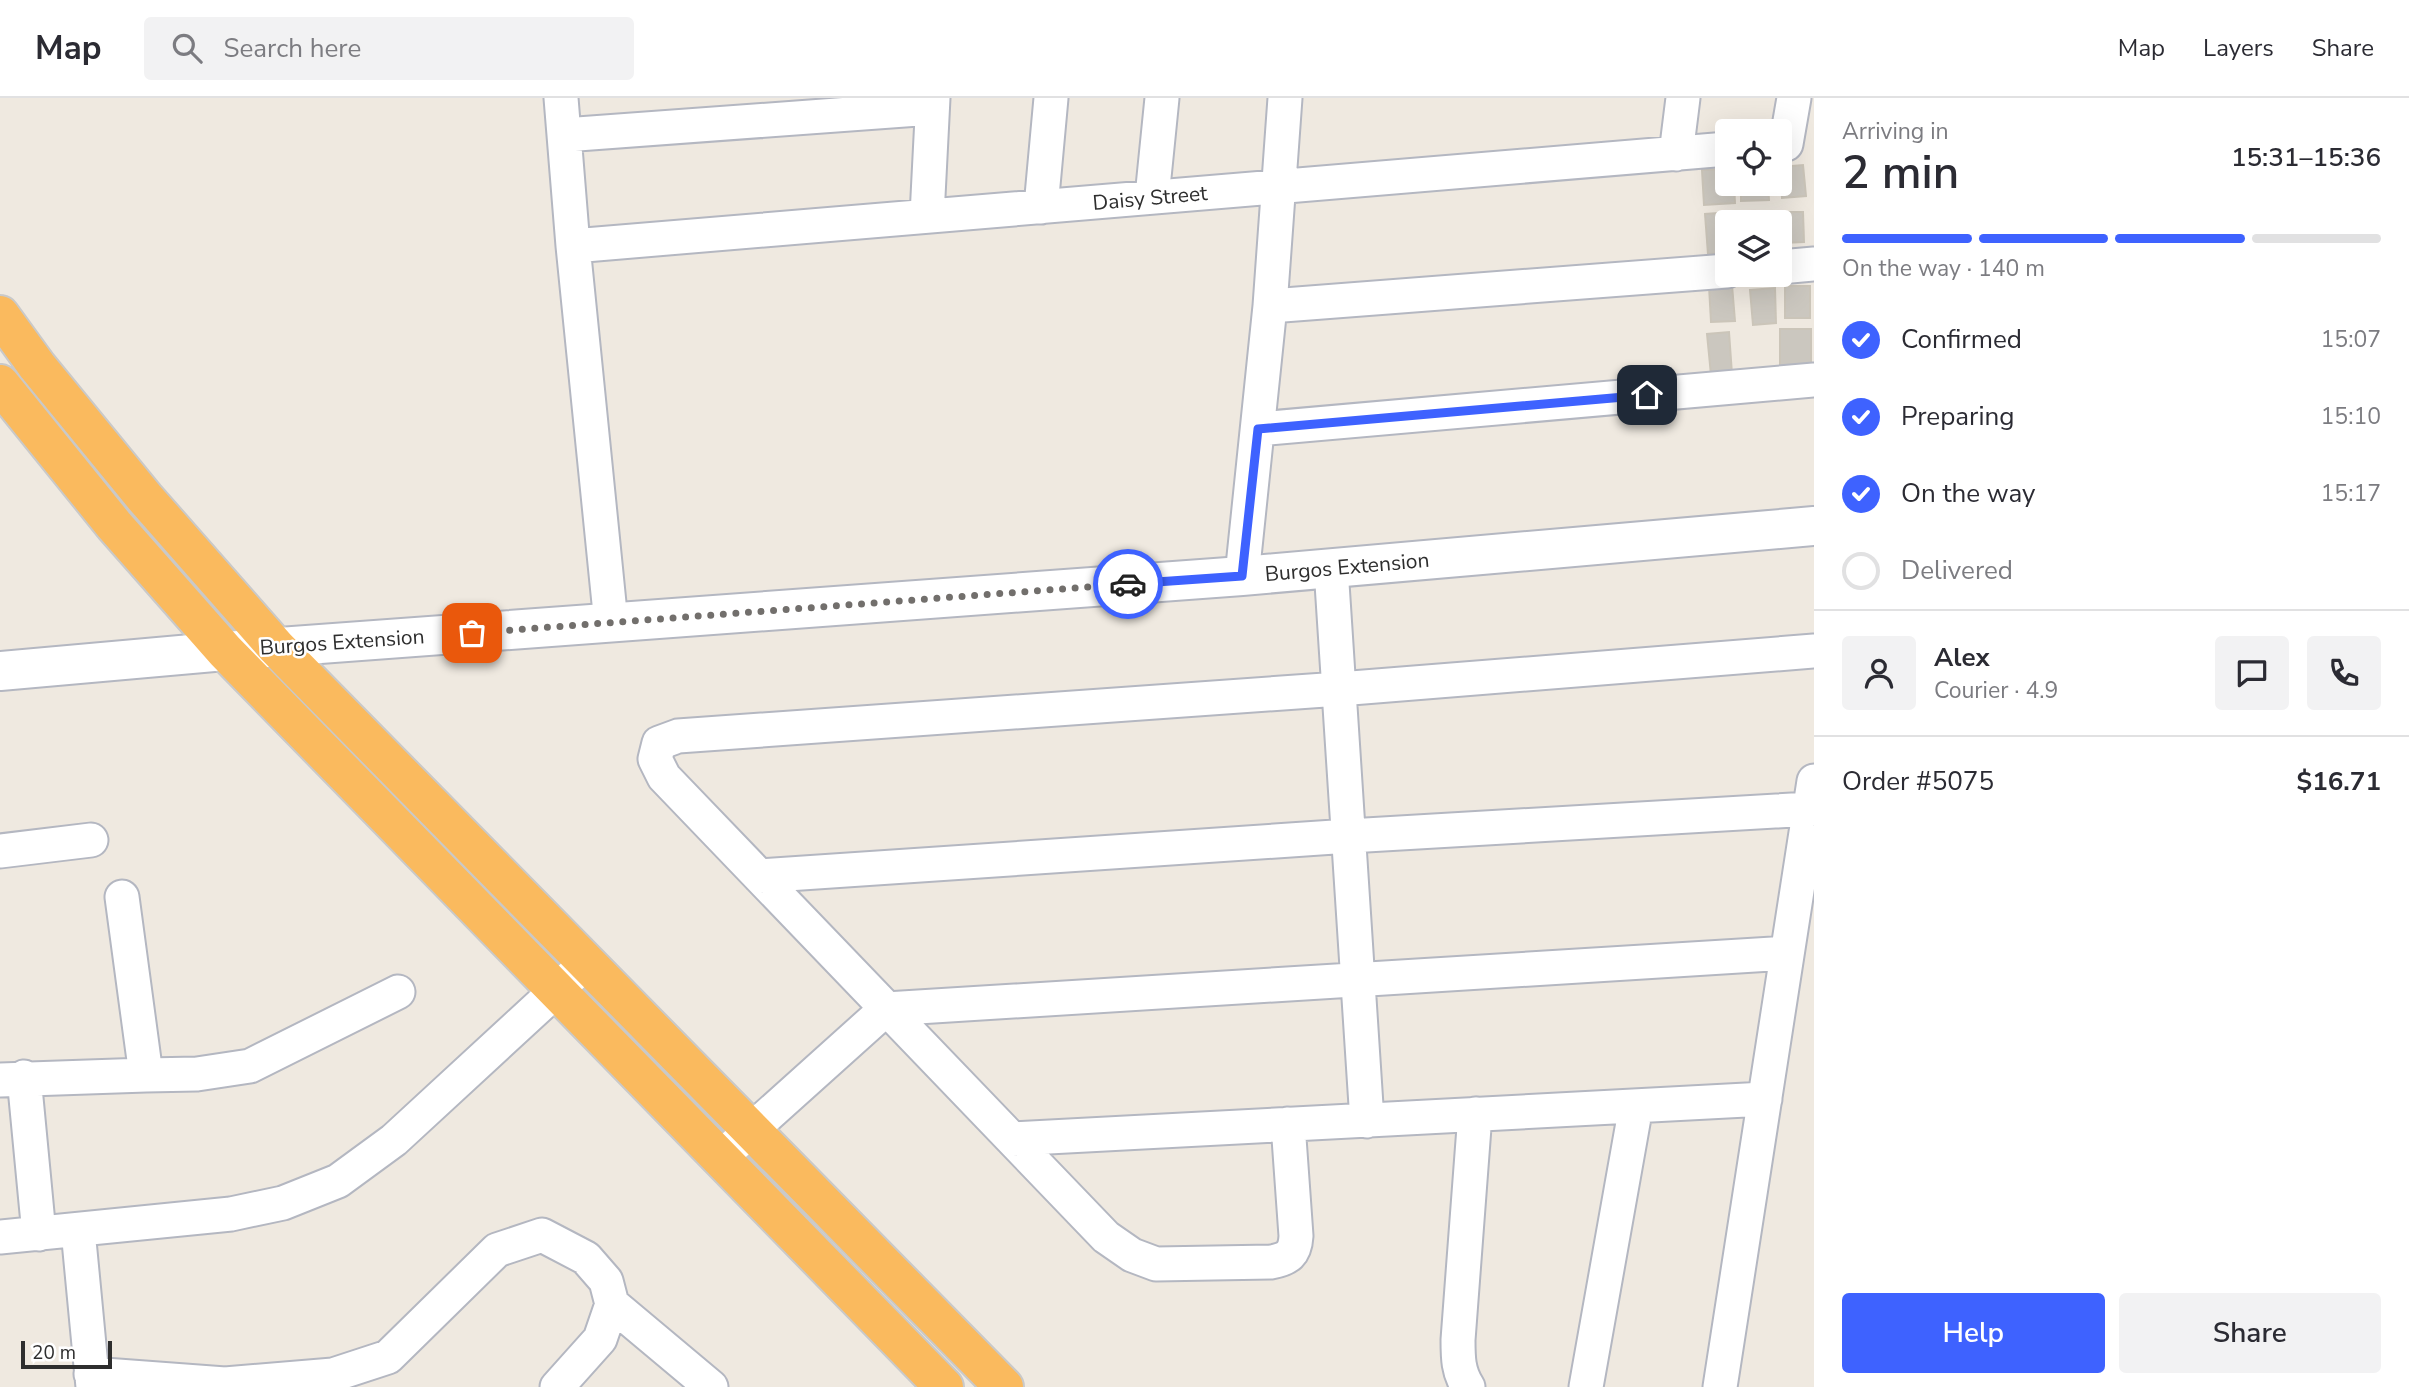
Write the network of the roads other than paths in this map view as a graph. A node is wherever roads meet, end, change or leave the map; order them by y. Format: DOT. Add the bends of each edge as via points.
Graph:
graph roads {
  1 [pos="561,98"];
  2 [pos="1051,98"];
  3 [pos="1162,98"];
  4 [pos="1285,98"];
  5 [pos="1683,98"];
  6 [pos="1794,98"];
  7 [pos="932,103"];
  8 [pos="564,135"];
  9 [pos="1793,143"];
  10 [pos="1715,150"];
  11 [pos="1676,153"];
  12 [pos="1279,187"];
  13 [pos="1152,197"];
  14 [pos="1041,207"];
  15 [pos="927,216"];
  16 [pos="573,246"];
  17 [pos="1814,264"];
  18 [pos="1792,266"];
  19 [pos="1715,272"];
  20 [pos="1270,306"];
  21 [pos="0,315"];
  22 [pos="1814,380"];
  23 [pos="0,384"];
  24 [pos="1258,429"];
  25 [pos="1814,526"];
  26 [pos="1331,568"];
  27 [pos="1242,576"];
  28 [pos="611,623"];
  29 [pos="276,647"];
  30 [pos="225,651"];
  31 [pos="1814,651"];
  32 [pos="0,671"];
  33 [pos="1339,689"];
  34 [pos="1812,795"];
  35 [pos="1349,836"];
  36 [pos="91,840"];
  37 [pos="0,851"];
  38 [pos="759,876"];
  39 [pos="122,897"];
  40 [pos="1787,953"];
  41 [pos="586,963"];
  42 [pos="1359,981"];
  43 [pos="557,990"];
  44 [pos="398,992"];
  45 [pos="886,1009"];
  46 [pos="146,1075"];
  47 [pos="12,1078"];
  48 [pos="1765,1098"];
  49 [pos="1636,1106"];
  50 [pos="1475,1114"];
  51 [pos="1367,1121"];
  52 [pos="1288,1124"];
  53 [pos="750,1131"];
  54 [pos="1012,1139"];
  55 [pos="720,1158"];
  56 [pos="78,1230"];
  57 [pos="39,1234"];
  58 [pos="0,1237"];
  59 [pos="612,1304"];
  60 [pos="92,1380"];
  61 [pos="225,1386"];
  62 [pos="557,1387"];
  63 [pos="711,1387"];
  64 [pos="944,1387"];
  65 [pos="1004,1387"];
  66 [pos="1468,1387"];
  67 [pos="1586,1387"];
  68 [pos="1720,1387"];
  1 -- 8 [label="street"];
  2 -- 14 [label="street"];
  3 -- 13 [label="street"];
  4 -- 12 [label="street"];
  5 -- 11 [label="street"];
  6 -- 9 [label="street"];
  7 -- 8 [label="street"];
  7 -- 15 [label="street"];
  8 -- 16 [label="street"];
  10 -- 11 [label="street, Daisy Street"];
  11 -- 12 [label="street, Daisy Street"];
  12 -- 13 [label="street, Daisy Street"];
  12 -- 20 [label="street"];
  13 -- 14 [label="street, Daisy Street"];
  14 -- 15 [label="street, Daisy Street"];
  15 -- 16 [label="street, Daisy Street"];
  16 -- 28 [label="street"];
  17 -- 18 [label="street"];
  19 -- 20 [label="street"];
  20 -- 24 [label="street"];
  21 -- 29 [label="highway" via="145,498"];
  22 -- 24 [label="street"];
  23 -- 30 [label="highway" via="114,525"];
  24 -- 27 [label="street"];
  25 -- 26 [label="main road, Burgos Extension"];
  26 -- 27 [label="main road, Burgos Extension"];
  26 -- 33 [label="street"];
  27 -- 28 [label="main road, Burgos Extension"];
  28 -- 29 [label="main road, Burgos Extension"];
  29 -- 30 [label="main road, Burgos Extension"];
  29 -- 41 [label="highway"];
  30 -- 32 [label="main road, Burgos Extension"];
  30 -- 43 [label="highway"];
  31 -- 33 [label="street"];
  33 -- 35 [label="street"];
  33 -- 38 [label="street" via="678,736 659,743 655,759 664,777"];
  34 -- 35 [label="street"];
  34 -- 40 [label="street"];
  35 -- 38 [label="street"];
  35 -- 42 [label="street"];
  36 -- 37 [label="street"];
  38 -- 45 [label="street"];
  39 -- 46 [label="street"];
  40 -- 42 [label="street"];
  40 -- 48 [label="street"];
  41 -- 43 [label="street"];
  41 -- 53 [label="highway"];
  42 -- 45 [label="street"];
  42 -- 51 [label="street"];
  43 -- 55 [label="highway"];
  43 -- 56 [label="street" via="394,1140 338,1181 283,1203 231,1214"];
  44 -- 46 [label="street" via="250,1066"];
  45 -- 53 [label="street"];
  45 -- 54 [label="street"];
  46 -- 47 [label="street"];
  47 -- 57 [label="street"];
  48 -- 49 [label="street"];
  48 -- 68 [label="street"];
  49 -- 50 [label="street"];
  49 -- 67 [label="street"];
  50 -- 51 [label="street"];
  50 -- 66 [label="street" via="1458,1339 1458,1360"];
  51 -- 52 [label="street"];
  52 -- 54 [label="street"];
  52 -- 54 [label="street" via="1296,1246 1292,1255 1271,1262 1156,1264 1132,1255 1107,1237"];
  53 -- 55 [label="street"];
  53 -- 65 [label="highway"];
  55 -- 64 [label="highway"];
  56 -- 57 [label="street"];
  56 -- 60 [label="street"];
  57 -- 58 [label="street"];
  59 -- 61 [label="street" via="606,1281 586,1258 542,1235 498,1250 388,1357 333,1375"];
  59 -- 62 [label="street" via="600,1339"];
  59 -- 63 [label="street"];
  60 -- 61 [label="street"];
}
